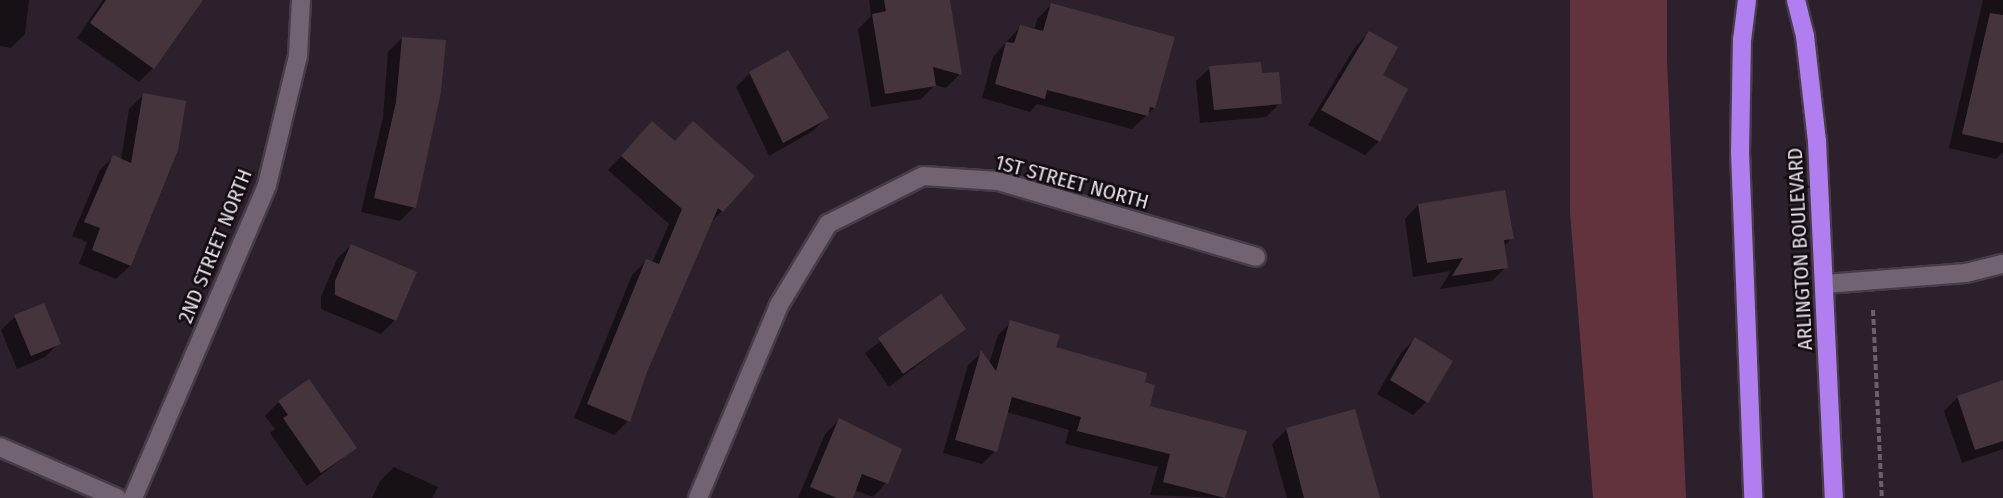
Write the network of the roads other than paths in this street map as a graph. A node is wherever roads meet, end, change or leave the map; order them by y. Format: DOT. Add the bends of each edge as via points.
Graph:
graph roads {
  1 [pos="301,0"];
  2 [pos="1747,0"];
  3 [pos="1796,0"];
  4 [pos="1256,258"];
  5 [pos="2003,264"];
  6 [pos="1826,284"];
  7 [pos="0,447"];
  8 [pos="117,498"];
  9 [pos="133,498"];
  10 [pos="698,498"];
  11 [pos="1753,498"];
  12 [pos="1834,498"];
  1 -- 9 [label="street, 2ND STREET NORTH" via="298,56 267,185"];
  2 -- 11 [label="highway" via="1742,39 1740,152"];
  3 -- 6 [label="highway, ARLINGTON BOULEVARD" via="1805,36 1817,141"];
  4 -- 10 [label="street, 1ST STREET NORTH" via="998,181 923,176 828,224 779,305"];
  5 -- 6 [label="street" via="1966,273"];
  6 -- 12 [label="highway, ARLINGTON BOULEVARD"];
  7 -- 8 [label="street"];
}
